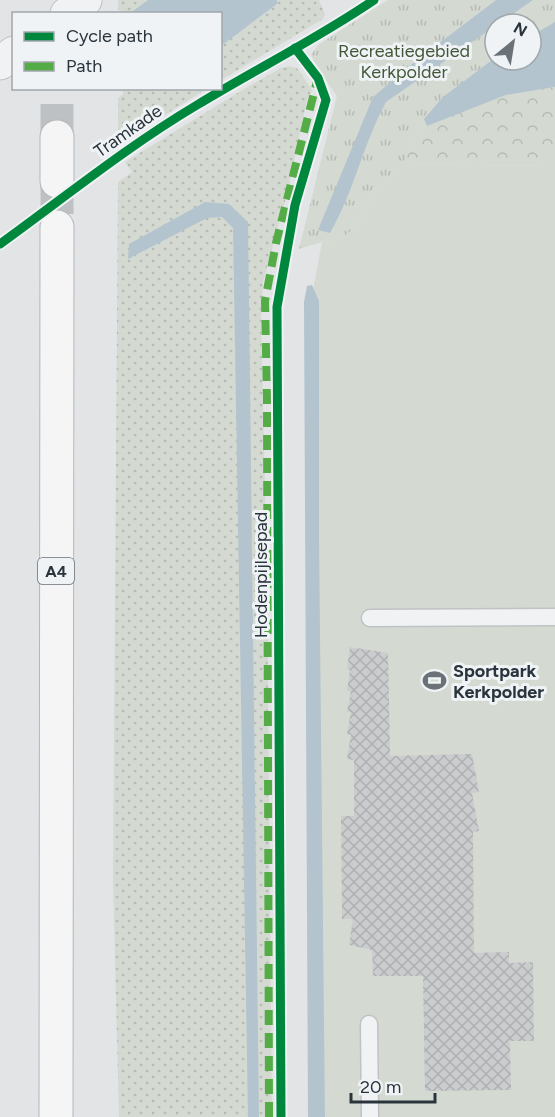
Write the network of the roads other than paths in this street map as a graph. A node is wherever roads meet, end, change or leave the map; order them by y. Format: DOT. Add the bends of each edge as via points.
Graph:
graph roads {
  1 [pos="85,0"];
  2 [pos="70,12"];
  3 [pos="57,137"];
  4 [pos="57,181"];
  5 [pos="57,227"];
  6 [pos="555,617"];
  7 [pos="370,618"];
  8 [pos="369,1024"];
  9 [pos="56,1117"];
  10 [pos="370,1117"];
  1 -- 2 [label="street"];
  3 -- 4 [label="highway"];
  5 -- 9 [label="highway, A4"];
  6 -- 7 [label="lane"];
  8 -- 10 [label="lane"];
}
